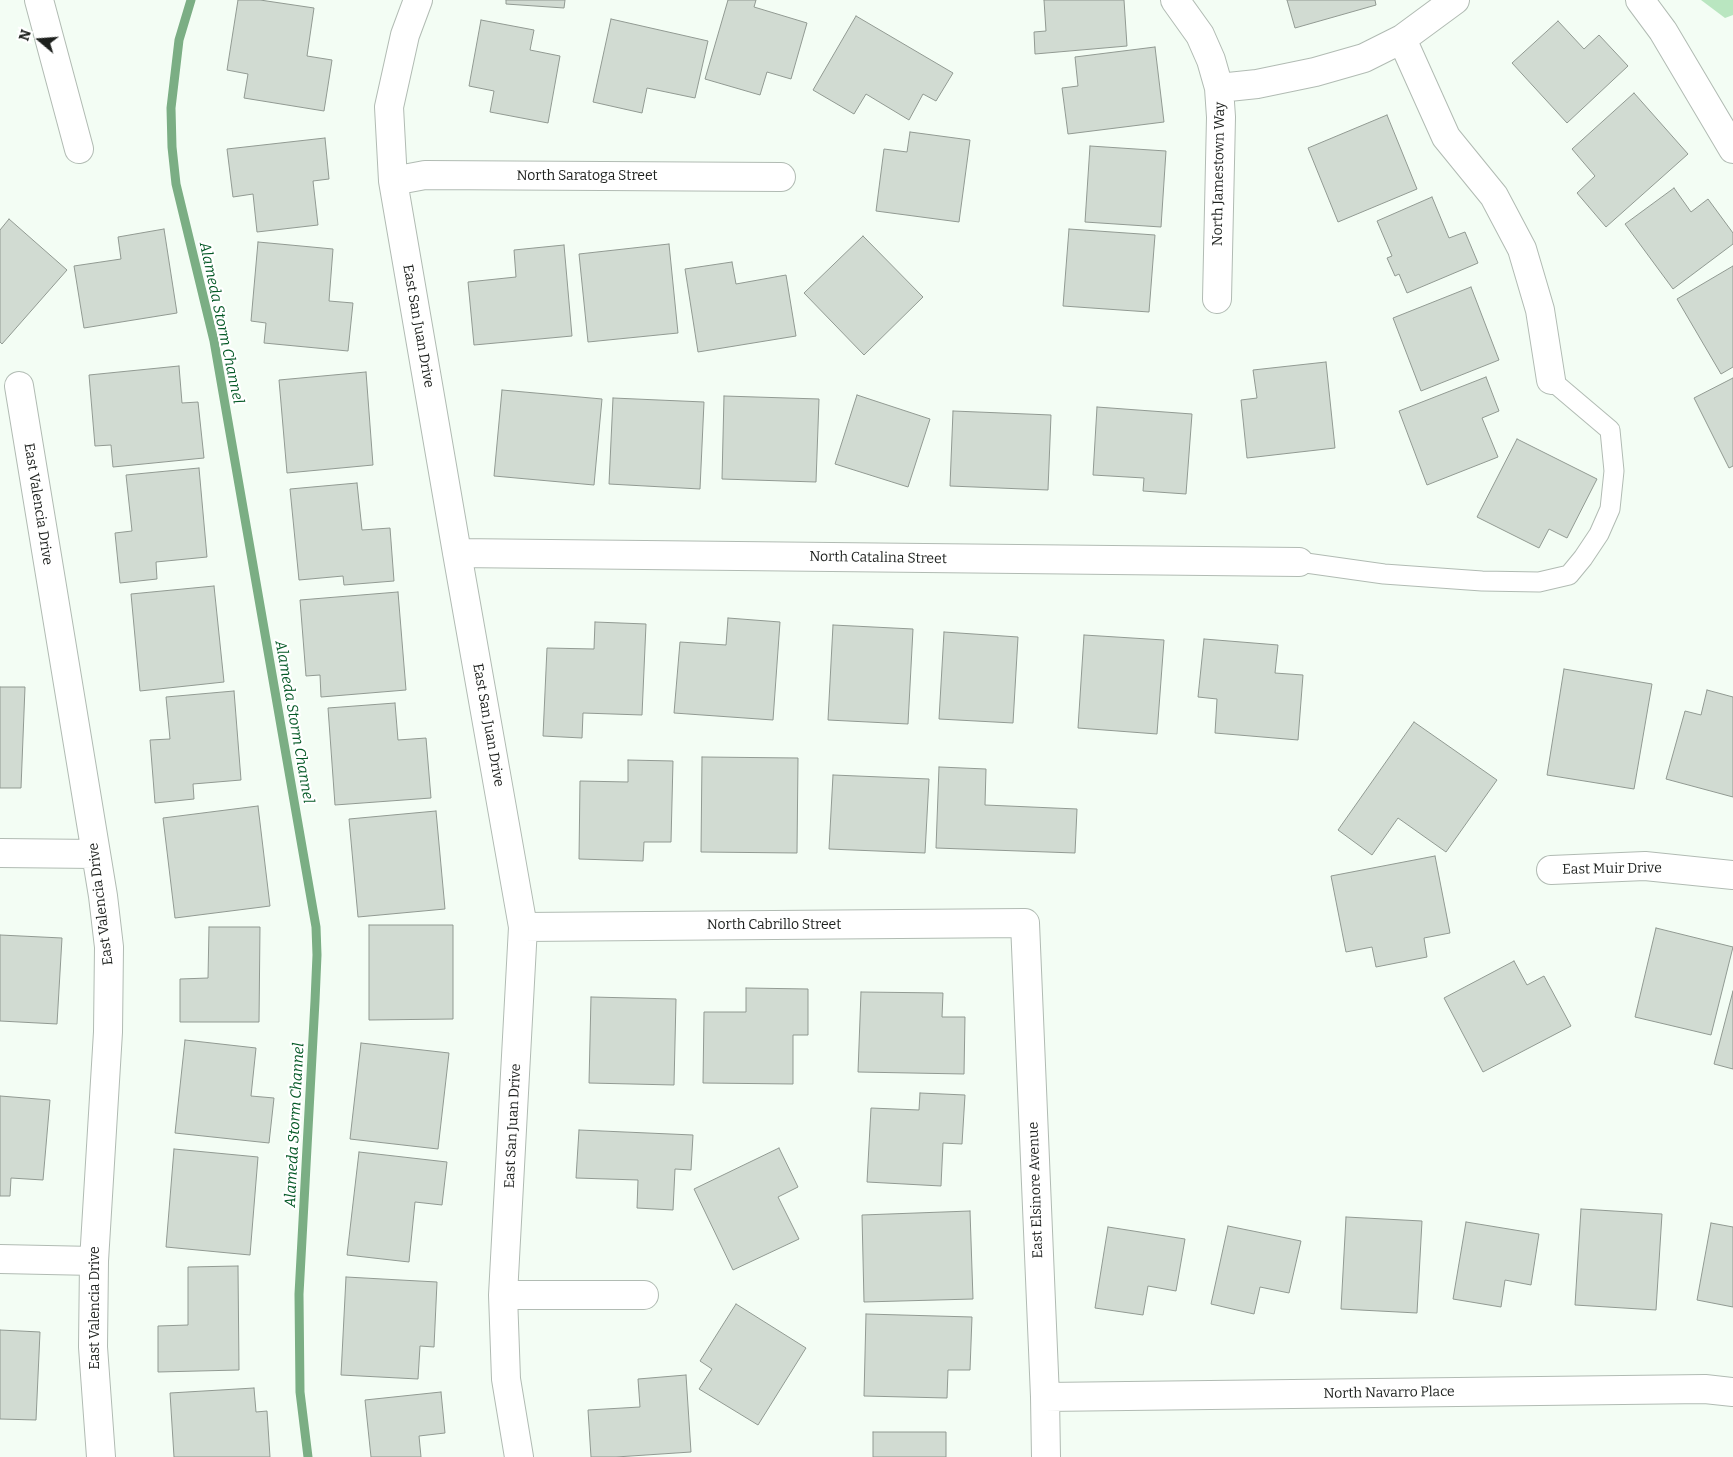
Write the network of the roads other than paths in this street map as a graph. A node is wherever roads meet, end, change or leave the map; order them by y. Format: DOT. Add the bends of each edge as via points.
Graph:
graph roads {
  1 [pos="39,0"];
  2 [pos="418,0"];
  3 [pos="1175,0"];
  4 [pos="1640,0"];
  5 [pos="1446,2"];
  6 [pos="1402,39"];
  7 [pos="1219,88"];
  8 [pos="79,149"];
  9 [pos="1733,149"];
  10 [pos="782,177"];
  11 [pos="393,181"];
  12 [pos="1217,299"];
  13 [pos="1551,380"];
  14 [pos="19,386"];
  15 [pos="457,553"];
  16 [pos="1299,562"];
  17 [pos="0,853"];
  18 [pos="96,854"];
  19 [pos="1551,870"];
  20 [pos="1733,875"];
  21 [pos="1025,923"];
  22 [pos="524,926"];
  23 [pos="0,1259"];
  24 [pos="94,1261"];
  25 [pos="503,1295"];
  26 [pos="644,1295"];
  27 [pos="1733,1392"];
  28 [pos="1045,1397"];
  29 [pos="101,1457"];
  30 [pos="519,1457"];
  31 [pos="1046,1457"];
  1 -- 8 [label="street"];
  2 -- 11 [label="street, East San Juan Drive" via="404,36 390,107"];
  3 -- 7 [label="street, North Jamestown Way" via="1200,35"];
  4 -- 9 [label="street" via="1663,31"];
  5 -- 6 [label="street"];
  6 -- 7 [label="street" via="1364,58 1315,72"];
  6 -- 13 [label="street" via="1446,137 1494,196 1522,249 1540,310"];
  7 -- 12 [label="street, North Jamestown Way"];
  10 -- 11 [label="street, North Saratoga Street" via="425,175"];
  11 -- 15 [label="street, East San Juan Drive"];
  13 -- 16 [label="lane" via="1610,430 1614,471 1610,508 1598,534 1569,575 1539,582 1482,581 1384,574"];
  14 -- 18 [label="street, East Valencia Drive"];
  15 -- 16 [label="street, North Catalina Street"];
  15 -- 22 [label="street, East San Juan Drive"];
  17 -- 18 [label="street"];
  18 -- 24 [label="street, East Valencia Drive" via="109,947 108,1032"];
  19 -- 20 [label="street, East Muir Drive" via="1645,866"];
  21 -- 22 [label="street, North Cabrillo Street"];
  21 -- 28 [label="street, East Elsinore Avenue"];
  22 -- 25 [label="street, East San Juan Drive"];
  23 -- 24 [label="street"];
  24 -- 29 [label="street, East Valencia Drive" via="93,1347"];
  25 -- 26 [label="street"];
  25 -- 30 [label="street, East San Juan Drive" via="506,1379"];
  27 -- 28 [label="street, North Navarro Place" via="1705,1389"];
  28 -- 31 [label="street, East Elsinore Avenue"];
}
